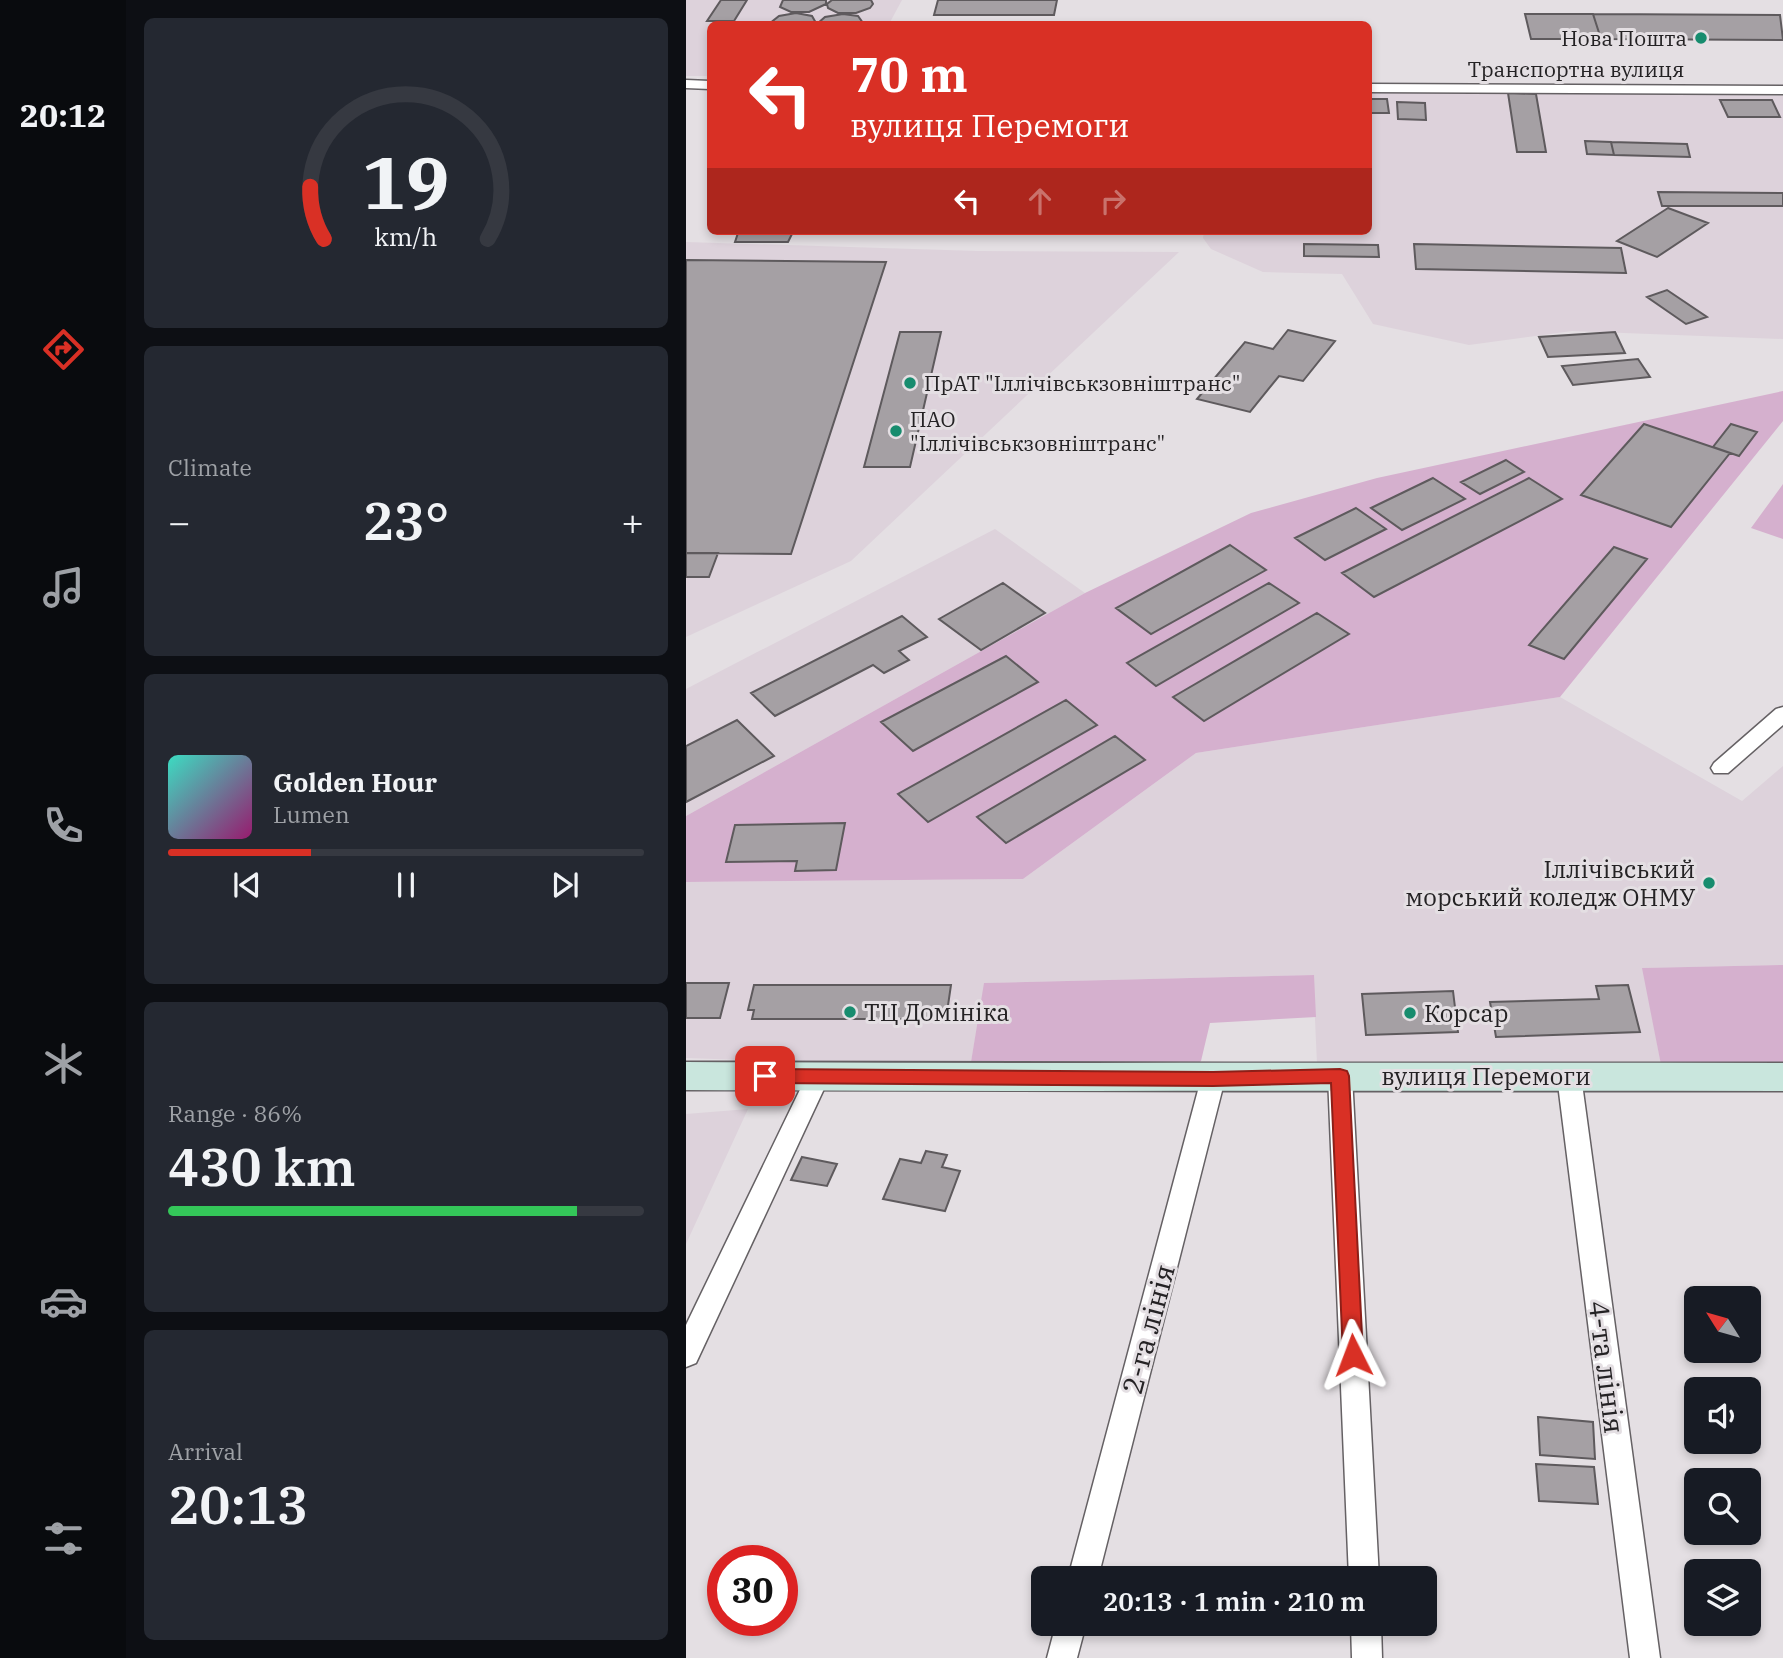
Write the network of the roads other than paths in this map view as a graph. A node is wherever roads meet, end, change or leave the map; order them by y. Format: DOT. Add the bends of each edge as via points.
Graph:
graph roads {
  1 [pos="686,84"];
  2 [pos="707,85"];
  3 [pos="1372,88"];
  4 [pos="1783,90"];
  5 [pos="1783,714"];
  6 [pos="1721,768"];
  7 [pos="686,1076"];
  8 [pos="818,1076"];
  9 [pos="1340,1076"];
  10 [pos="1569,1076"];
  11 [pos="1783,1077"];
  12 [pos="1213,1079"];
  13 [pos="686,1354"];
  14 [pos="1086,1566"];
  15 [pos="1363,1566"];
  16 [pos="1068,1636"];
  17 [pos="1366,1636"];
  18 [pos="1062,1658"];
  19 [pos="1367,1658"];
  20 [pos="1645,1658"];
  1 -- 2 [label="street"];
  3 -- 4 [label="street, Транспортна вулиця"];
  5 -- 6 [label="street"];
  7 -- 8 [label="main road, вулиця Перемоги"];
  8 -- 12 [label="main road, вулиця Перемоги"];
  8 -- 13 [label="street"];
  9 -- 10 [label="main road, вулиця Перемоги"];
  9 -- 12 [label="main road, вулиця Перемоги"];
  9 -- 15 [label="street"];
  10 -- 11 [label="main road, вулиця Перемоги"];
  10 -- 20 [label="street, 4-та лінія"];
  12 -- 14 [label="street, 2-га лінія"];
  16 -- 18 [label="street"];
  17 -- 19 [label="street"];
}
